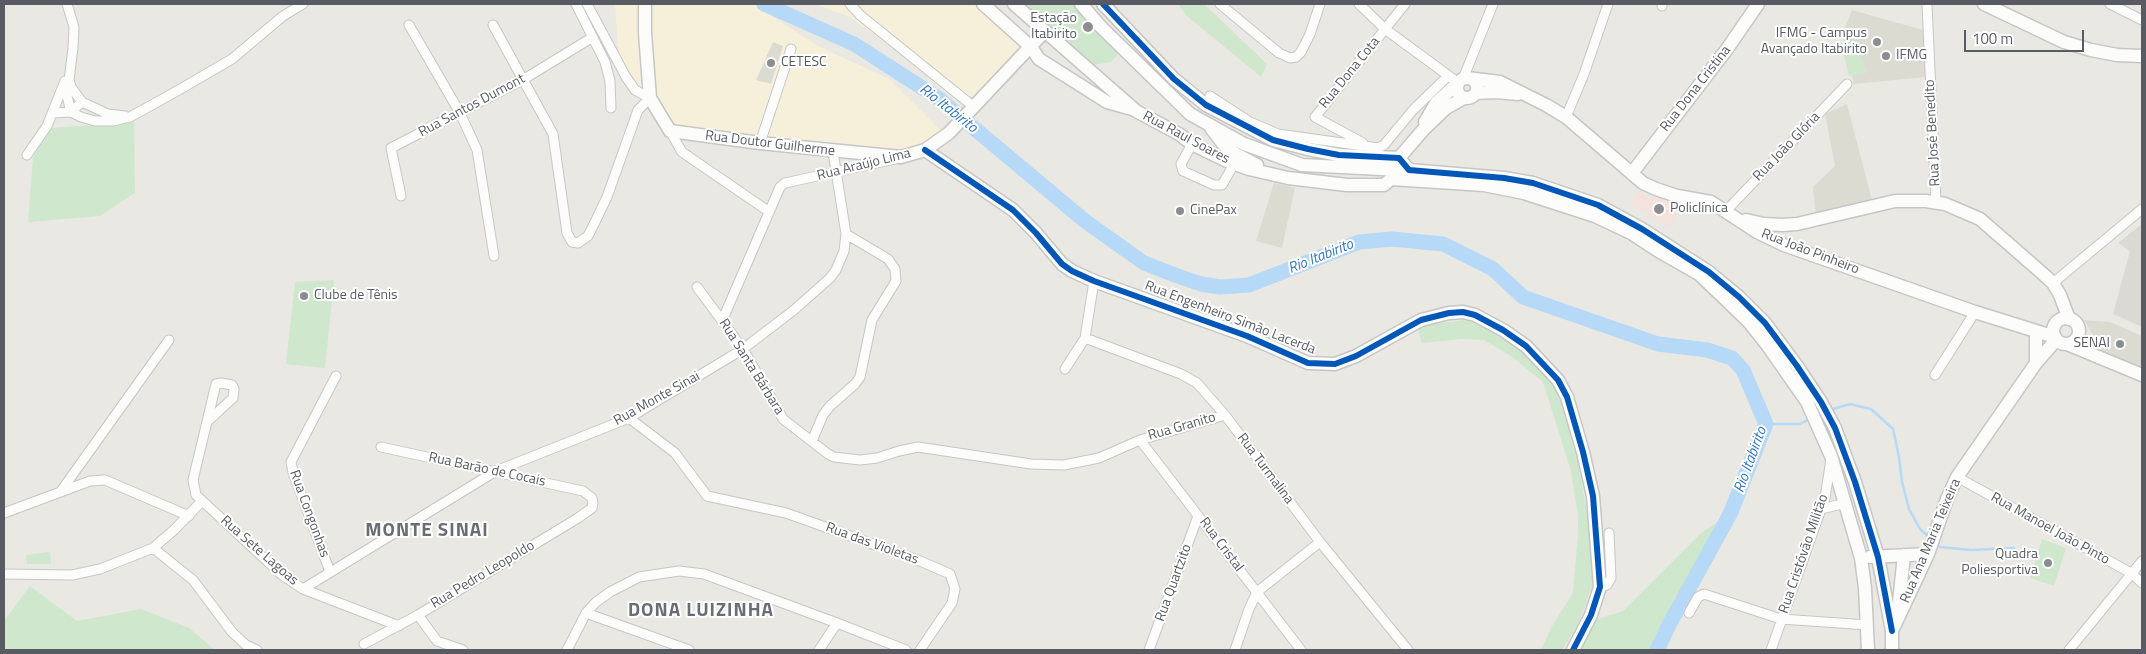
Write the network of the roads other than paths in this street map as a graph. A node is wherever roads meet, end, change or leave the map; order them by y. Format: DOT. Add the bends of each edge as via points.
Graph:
graph roads {
  1 [pos="67,4"];
  2 [pos="303,4"];
  3 [pos="576,4"];
  4 [pos="587,4"];
  5 [pos="645,4"];
  6 [pos="850,4"];
  7 [pos="983,4"];
  8 [pos="1014,4"];
  9 [pos="1081,4"];
  10 [pos="1102,4"];
  11 [pos="1220,4"];
  12 [pos="1320,4"];
  13 [pos="1359,4"];
  14 [pos="1405,4"];
  15 [pos="1493,4"];
  16 [pos="1608,4"];
  17 [pos="1758,4"];
  18 [pos="1927,4"];
  19 [pos="2110,4"];
  20 [pos="1991,5"];
  21 [pos="2142,20"];
  22 [pos="409,25"];
  23 [pos="493,25"];
  24 [pos="1385,29"];
  25 [pos="1045,30"];
  26 [pos="593,37"];
  27 [pos="1031,47"];
  28 [pos="791,49"];
  29 [pos="2142,56"];
  30 [pos="68,74"];
  31 [pos="524,79"];
  32 [pos="1459,79"];
  33 [pos="1847,84"];
  34 [pos="1210,96"];
  35 [pos="1470,96"];
  36 [pos="1525,96"];
  37 [pos="650,98"];
  38 [pos="82,102"];
  39 [pos="611,108"];
  40 [pos="972,110"];
  41 [pos="1136,111"];
  42 [pos="71,112"];
  43 [pos="52,113"];
  44 [pos="460,113"];
  45 [pos="130,117"];
  46 [pos="1566,117"];
  47 [pos="1208,124"];
  48 [pos="1423,130"];
  49 [pos="670,131"];
  50 [pos="1179,134"];
  51 [pos="760,143"];
  52 [pos="1192,144"];
  53 [pos="1244,144"];
  54 [pos="1224,145"];
  55 [pos="1368,146"];
  56 [pos="925,150"];
  57 [pos="833,152"];
  58 [pos="27,155"];
  59 [pos="901,157"];
  60 [pos="1399,158"];
  61 [pos="1234,164"];
  62 [pos="1409,170"];
  63 [pos="837,173"];
  64 [pos="1632,173"];
  65 [pos="1279,176"];
  66 [pos="1390,178"];
  67 [pos="401,196"];
  68 [pos="1936,202"];
  69 [pos="2142,209"];
  70 [pos="768,211"];
  71 [pos="1730,213"];
  72 [pos="1782,225"];
  73 [pos="846,234"];
  74 [pos="1774,241"];
  75 [pos="494,256"];
  76 [pos="1094,281"];
  77 [pos="2053,283"];
  78 [pos="697,287"];
  79 [pos="1975,312"];
  80 [pos="2069,319"];
  81 [pos="722,321"];
  82 [pos="2079,330"];
  83 [pos="2036,332"];
  84 [pos="1085,338"];
  85 [pos="169,340"];
  86 [pos="2059,340"];
  87 [pos="743,349"];
  88 [pos="2095,354"];
  89 [pos="2036,363"];
  90 [pos="1065,369"];
  91 [pos="1935,375"];
  92 [pos="2142,375"];
  93 [pos="336,376"];
  94 [pos="1225,415"];
  95 [pos="629,418"];
  96 [pos="208,421"];
  97 [pos="1140,440"];
  98 [pos="812,441"];
  99 [pos="381,448"];
  100 [pos="1831,456"];
  101 [pos="496,471"];
  102 [pos="1957,477"];
  103 [pos="61,492"];
  104 [pos="592,498"];
  105 [pos="202,502"];
  106 [pos="1846,503"];
  107 [pos="1821,509"];
  108 [pos="4,513"];
  109 [pos="189,516"];
  110 [pos="1198,516"];
  111 [pos="1609,533"];
  112 [pos="1320,542"];
  113 [pos="153,548"];
  114 [pos="1928,552"];
  115 [pos="1904,555"];
  116 [pos="1878,557"];
  117 [pos="1861,558"];
  118 [pos="2142,561"];
  119 [pos="330,572"];
  120 [pos="2131,573"];
  121 [pos="4,574"];
  122 [pos="2142,583"];
  123 [pos="1600,587"];
  124 [pos="303,589"];
  125 [pos="1256,592"];
  126 [pos="586,613"];
  127 [pos="1689,613"];
  128 [pos="418,615"];
  129 [pos="1781,619"];
  130 [pos="1898,619"];
  131 [pos="837,623"];
  132 [pos="1868,625"];
  133 [pos="399,626"];
  134 [pos="1892,631"];
  135 [pos="364,644"];
  136 [pos="257,650"];
  137 [pos="463,650"];
  138 [pos="567,650"];
  139 [pos="689,650"];
  140 [pos="819,650"];
  141 [pos="906,650"];
  142 [pos="920,650"];
  143 [pos="1149,650"];
  144 [pos="1235,650"];
  145 [pos="1302,650"];
  146 [pos="1408,650"];
  147 [pos="1573,650"];
  148 [pos="1771,650"];
  149 [pos="1868,650"];
  150 [pos="1892,650"];
  151 [pos="2069,650"];
  1 -- 30 [label="street" via="74,27"];
  2 -- 45 [label="street" via="283,16 232,59"];
  3 -- 26 [label="street"];
  4 -- 37 [label="street" via="626,77 635,90"];
  5 -- 37 [label="street" via="644,33"];
  6 -- 40 [label="street"];
  7 -- 27 [label="street"];
  8 -- 25 [label="street"];
  9 -- 47 [label="street" via="1190,114"];
  10 -- 60 [label="street" via="1174,80 1206,105 1237,123 1273,140 1322,152"];
  11 -- 12 [label="street" via="1280,53 1293,58 1299,54 1310,34"];
  13 -- 24 [label="street"];
  14 -- 24 [label="street, Rua Dona Cota"];
  15 -- 32 [label="street"];
  16 -- 46 [label="street"];
  17 -- 64 [label="street, Rua Dona Cristina"];
  18 -- 68 [label="street, Rua José Benedito"];
  19 -- 21 [label="street"];
  20 -- 29 [label="street" via="2064,42 2108,53"];
  22 -- 44 [label="street"];
  23 -- 31 [label="street"];
  24 -- 32 [label="street"];
  24 -- 55 [label="street, Rua Dona Cota" via="1314,117"];
  25 -- 27 [label="street, Rua Araújo Lima"];
  25 -- 41 [label="street"];
  26 -- 31 [label="street, Rua Santos Dumont"];
  26 -- 39 [label="street" via="610,77"];
  27 -- 40 [label="street, Rua Araújo Lima"];
  27 -- 41 [label="street" via="1039,59 1107,102"];
  28 -- 51 [label="street"];
  30 -- 38 [label="street" via="71,87"];
  30 -- 42 [label="street" via="66,96"];
  30 -- 43 [label="street"];
  31 -- 37 [label="street" via="553,134 567,233 572,242 578,243 588,236 596,220 638,110"];
  31 -- 44 [label="street, Rua Santos Dumont"];
  32 -- 35 [label="street" via="1457,92"];
  32 -- 35 [label="street" via="1476,83"];
  32 -- 36 [label="street" via="1500,82"];
  32 -- 48 [label="street" via="1436,103"];
  32 -- 55 [label="street" via="1413,110 1384,145 1378,148"];
  33 -- 71 [label="street, Rua João Glória"];
  34 -- 55 [label="street" via="1250,122 1278,134"];
  35 -- 36 [label="street" via="1510,93"];
  35 -- 48 [label="street" via="1446,108"];
  36 -- 46 [label="street, Rua João Pinheiro"];
  37 -- 49 [label="street"];
  38 -- 42 [label="street"];
  38 -- 45 [label="street" via="108,114"];
  40 -- 56 [label="street, Rua Araújo Lima" via="949,133"];
  41 -- 50 [label="street, Rua Raul Soares"];
  42 -- 43 [label="street"];
  42 -- 45 [label="street" via="95,121"];
  43 -- 58 [label="street"];
  44 -- 67 [label="street, Rua Santos Dumont" via="391,148"];
  44 -- 75 [label="street" via="477,150"];
  46 -- 64 [label="street, Rua João Pinheiro"];
  47 -- 53 [label="street"];
  47 -- 54 [label="street"];
  48 -- 60 [label="street"];
  49 -- 51 [label="street, Rua Doutor Guilherme"];
  49 -- 70 [label="street" via="682,152"];
  50 -- 52 [label="street, Rua Raul Soares"];
  50 -- 54 [label="street"];
  51 -- 57 [label="street, Rua Doutor Guilherme"];
  52 -- 61 [label="street, Rua Raul Soares"];
  52 -- 61 [label="street" via="1180,164 1183,171 1222,186"];
  53 -- 54 [label="street"];
  53 -- 66 [label="street" via="1302,165"];
  54 -- 65 [label="street"];
  56 -- 59 [label="street, Rua Araújo Lima"];
  56 -- 76 [label="street, Rua Engenheiro Simão Lacerda" via="1013,210 1062,264"];
  57 -- 59 [label="street, Rua Doutor Guilherme"];
  57 -- 63 [label="street, Rua Monte Sinai"];
  59 -- 63 [label="street, Rua Araújo Lima"];
  60 -- 62 [label="street"];
  60 -- 66 [label="street"];
  61 -- 65 [label="street, Rua Raul Soares"];
  62 -- 66 [label="street"];
  62 -- 116 [label="street" via="1533,183 1598,205 1710,272 1765,323 1821,402 1835,428 1855,482"];
  63 -- 70 [label="street, Rua Araújo Lima" via="785,183 776,192"];
  63 -- 73 [label="street, Rua Monte Sinai"];
  64 -- 71 [label="street, Rua João Pinheiro" via="1656,189 1705,200"];
  65 -- 66 [label="street, Rua Raul Soares" via="1317,183"];
  66 -- 100 [label="street" via="1484,185 1524,193 1595,216 1631,233 1699,274 1768,346 1807,402"];
  68 -- 72 [label="street" via="1879,203"];
  68 -- 77 [label="street" via="1955,207 1980,220"];
  69 -- 77 [label="street"];
  70 -- 81 [label="street, Rua Araújo Lima"];
  71 -- 72 [label="street" via="1764,224"];
  71 -- 74 [label="street, Rua João Pinheiro"];
  72 -- 74 [label="street"];
  73 -- 87 [label="street, Rua Monte Sinai" via="841,260 830,278"];
  73 -- 98 [label="street" via="888,259 895,269 896,280 872,320 860,377 823,415"];
  74 -- 79 [label="street, Rua João Pinheiro"];
  76 -- 84 [label="street"];
  76 -- 123 [label="street, Rua Engenheiro Simão Lacerda" via="1316,364 1335,364 1421,320 1450,313 1475,315 1504,330 1549,369 1567,397 1593,496"];
  77 -- 80 [label="street"];
  78 -- 81 [label="street, Rua Santa Bárbara"];
  79 -- 83 [label="street, Rua João Pinheiro"];
  79 -- 91 [label="street"];
  80 -- 82 [label="street"];
  80 -- 86 [label="street" via="2056,323 2053,332"];
  81 -- 87 [label="street, Rua Santa Bárbara"];
  82 -- 86 [label="street" via="2077,338"];
  82 -- 88 [label="street"];
  83 -- 86 [label="street, Rua João Pinheiro"];
  83 -- 89 [label="street"];
  84 -- 90 [label="street"];
  84 -- 94 [label="street, Rua Turmalina" via="1190,378"];
  85 -- 103 [label="street"];
  86 -- 88 [label="street"];
  86 -- 89 [label="street, Rua Ana Maria Teixeira"];
  87 -- 95 [label="street, Rua Monte Sinai"];
  87 -- 98 [label="street, Rua Santa Bárbara" via="783,419"];
  88 -- 92 [label="street"];
  89 -- 102 [label="street, Rua Ana Maria Teixeira"];
  93 -- 119 [label="street, Rua Congonhas" via="291,462"];
  94 -- 97 [label="street, Rua Granito"];
  94 -- 112 [label="street, Rua Turmalina"];
  95 -- 101 [label="street, Rua Monte Sinai"];
  95 -- 142 [label="street, Rua das Violetas" via="675,453 707,496 786,513 950,574 955,589 952,604"];
  96 -- 105 [label="street, Rua Sete Lagoas" via="193,480 194,491"];
  97 -- 98 [label="street, Rua Santa Bárbara" via="1105,456 1064,465 1031,464 918,447 877,458 845,459 828,454"];
  97 -- 110 [label="street, Rua Cristal"];
  99 -- 101 [label="street, Rua Barão de Cocais"];
  100 -- 106 [label="street"];
  100 -- 107 [label="street, Rua Cristóvão Militão"];
  101 -- 104 [label="street, Rua Barão de Cocais" via="583,491"];
  101 -- 119 [label="street, Rua Monte Sinai"];
  102 -- 114 [label="street, Rua Ana Maria Teixeira"];
  102 -- 120 [label="street, Rua Manoel João Pinto"];
  103 -- 108 [label="street"];
  103 -- 109 [label="street" via="90,481 105,480"];
  104 -- 128 [label="street, Rua Pedro Leopoldo" via="594,503 588,511"];
  105 -- 109 [label="street"];
  105 -- 124 [label="street, Rua Sete Lagoas" via="282,575"];
  106 -- 107 [label="street"];
  106 -- 117 [label="street"];
  107 -- 129 [label="street, Rua Cristóvão Militão"];
  109 -- 113 [label="street"];
  110 -- 125 [label="street, Rua Cristal"];
  110 -- 143 [label="street, Rua Quartzito"];
  111 -- 123 [label="street" via="1611,578"];
  112 -- 125 [label="street"];
  112 -- 146 [label="street, Rua Turmalina"];
  113 -- 121 [label="street" via="81,574"];
  113 -- 136 [label="street" via="193,580 232,632"];
  114 -- 115 [label="street"];
  114 -- 130 [label="street, Rua Ana Maria Teixeira"];
  115 -- 116 [label="street"];
  115 -- 130 [label="street"];
  116 -- 117 [label="street"];
  116 -- 134 [label="street"];
  117 -- 132 [label="street"];
  118 -- 120 [label="street"];
  119 -- 124 [label="street, Rua Monte Sinai"];
  120 -- 122 [label="street, Rua Manoel João Pinto"];
  120 -- 151 [label="street"];
  123 -- 147 [label="street, Rua Engenheiro Simão Lacerda" via="1591,615"];
  124 -- 133 [label="street, Rua Sete Lagoas"];
  125 -- 144 [label="street"];
  125 -- 145 [label="street, Rua Cristal"];
  126 -- 131 [label="street" via="596,602 626,583 652,574 679,571 704,574"];
  126 -- 138 [label="street"];
  126 -- 139 [label="street"];
  127 -- 129 [label="street" via="1698,597 1704,594"];
  128 -- 133 [label="street, Rua Pedro Leopoldo"];
  128 -- 137 [label="street" via="436,641"];
  129 -- 132 [label="street"];
  129 -- 148 [label="street, Rua Cristóvão Militão"];
  130 -- 134 [label="street, Rua Ana Maria Teixeira"];
  131 -- 140 [label="street"];
  131 -- 141 [label="street"];
  132 -- 149 [label="street"];
  133 -- 135 [label="street, Rua Pedro Leopoldo"];
  134 -- 150 [label="street, Rua Ana Maria Teixeira"];
}
